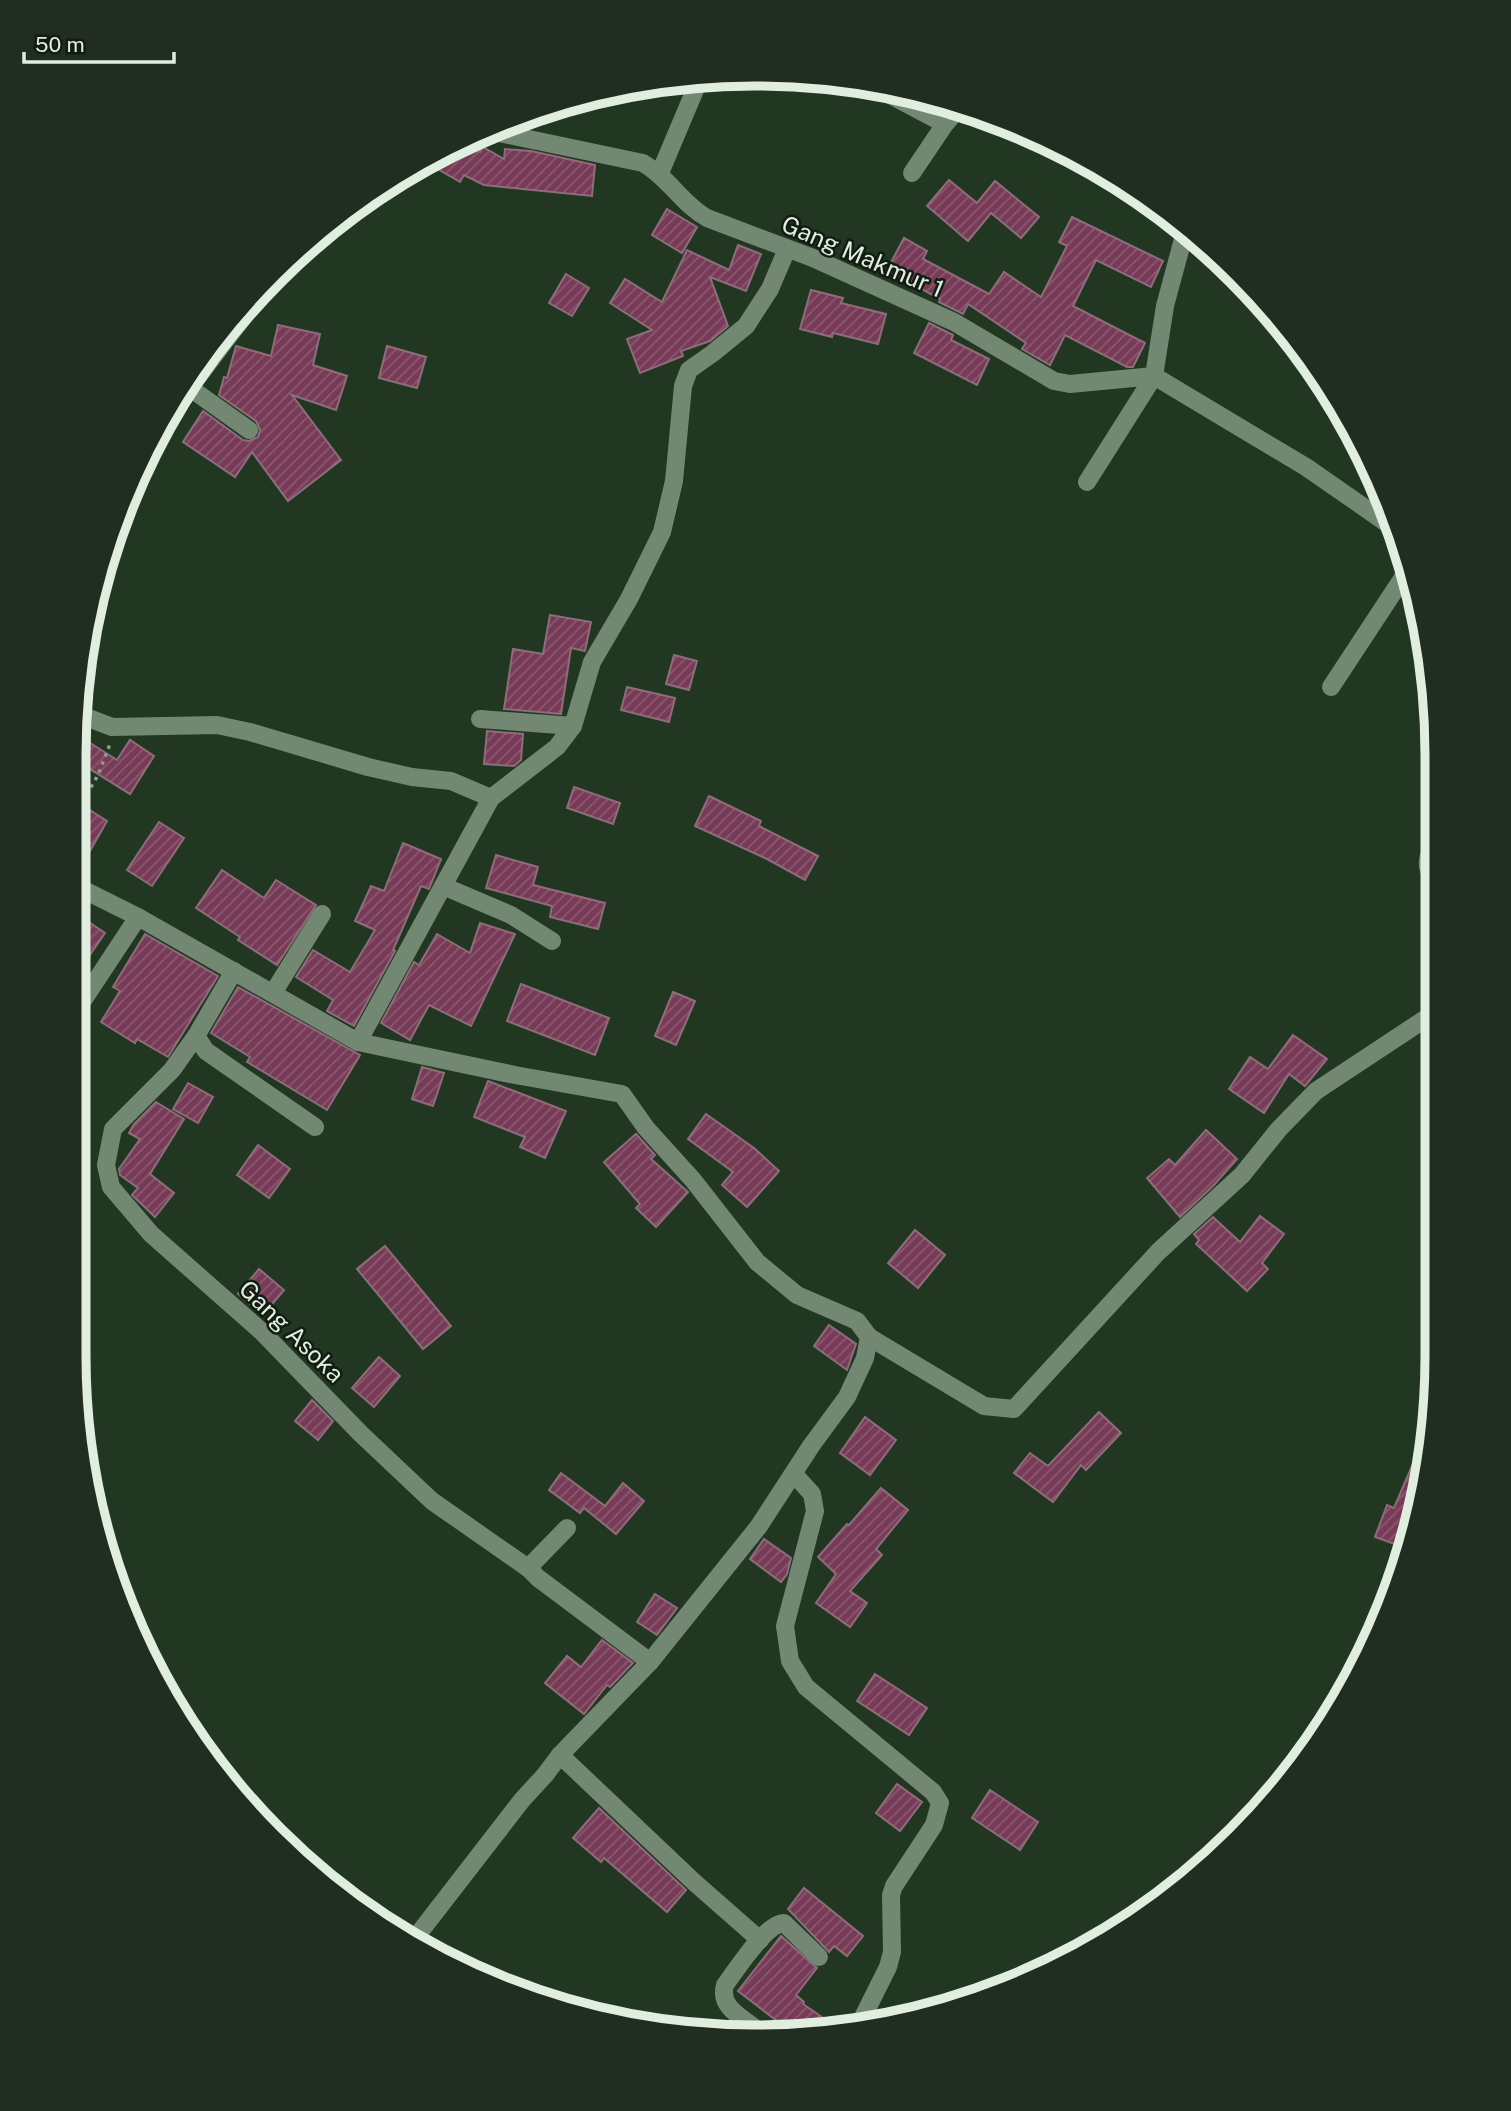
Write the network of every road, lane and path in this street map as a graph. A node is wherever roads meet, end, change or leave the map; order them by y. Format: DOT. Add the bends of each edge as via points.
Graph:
graph roads {
  1 [pos="696,88"];
  2 [pos="907,104"];
  3 [pos="952,116"];
  4 [pos="945,124"];
  5 [pos="506,134"];
  6 [pos="660,173"];
  7 [pos="912,173"];
  8 [pos="1183,240"];
  9 [pos="787,249"];
  10 [pos="1153,376"];
  11 [pos="194,390"];
  12 [pos="249,430"];
  13 [pos="1087,482"];
  14 [pos="1382,520"];
  15 [pos="1401,580"];
  16 [pos="1331,687"];
  17 [pos="87,717"];
  18 [pos="480,719"];
  19 [pos="573,726"];
  20 [pos="113,727"];
  21 [pos="86,796"];
  22 [pos="491,797"];
  23 [pos="443,886"];
  24 [pos="86,891"];
  25 [pos="321,914"];
  26 [pos="138,917"];
  27 [pos="552,941"];
  28 [pos="234,971"];
  29 [pos="273,993"];
  30 [pos="86,996"];
  31 [pos="1425,1019"];
  32 [pos="196,1036"];
  33 [pos="358,1042"];
  34 [pos="315,1127"];
  35 [pos="869,1337"];
  36 [pos="794,1474"];
  37 [pos="567,1528"];
  38 [pos="527,1568"];
  39 [pos="650,1661"];
  40 [pos="560,1755"];
  41 [pos="418,1934"];
  42 [pos="760,1940"];
  43 [pos="819,1957"];
  44 [pos="863,2016"];
  45 [pos="751,2025"];
  1 -- 6 [label="street"];
  2 -- 4 [label="street"];
  3 -- 4 [label="street"];
  4 -- 7 [label="street"];
  5 -- 6 [label="street" via="643,163"];
  6 -- 9 [label="street, Gang Makmur 1" via="697,212"];
  8 -- 10 [label="street"];
  9 -- 10 [label="street, Gang Makmur 1" via="954,322 1054,381 1070,384"];
  9 -- 19 [label="street" via="770,289 746,326 689,370 662,532 592,662"];
  10 -- 13 [label="street"];
  10 -- 14 [label="street" via="1306,467"];
  11 -- 12 [label="street"];
  15 -- 16 [label="street"];
  17 -- 20 [label="street"];
  18 -- 19 [label="street"];
  19 -- 22 [label="street" via="557,747"];
  20 -- 21 [label="path" via="98,775"];
  20 -- 22 [label="street" via="217,725 368,767 451,781"];
  22 -- 23 [label="street"];
  23 -- 27 [label="street" via="511,915"];
  23 -- 33 [label="street"];
  24 -- 26 [label="street"];
  25 -- 29 [label="street"];
  26 -- 28 [label="street"];
  26 -- 30 [label="street"];
  28 -- 29 [label="street"];
  28 -- 32 [label="street, Gang Asoka"];
  29 -- 33 [label="street"];
  31 -- 35 [label="street" via="1316,1091 1242,1175 1158,1252 1014,1409 984,1406"];
  32 -- 34 [label="street" via="205,1051"];
  32 -- 38 [label="street, Gang Asoka" via="172,1070 113,1129 106,1165 111,1187 151,1234 261,1331 432,1501"];
  33 -- 35 [label="street" via="622,1094 757,1262 797,1295 857,1321"];
  35 -- 36 [label="street" via="847,1397"];
  36 -- 39 [label="street" via="759,1526"];
  36 -- 44 [label="street" via="812,1494 815,1511 785,1626 790,1661 806,1687 940,1802 934,1825 894,1886 892,1952"];
  37 -- 38 [label="street"];
  38 -- 39 [label="street, Gang Asoka"];
  39 -- 40 [label="street"];
  40 -- 41 [label="street"];
  40 -- 42 [label="street"];
  42 -- 43 [label="street" via="775,1924 784,1923"];
  42 -- 45 [label="street" via="722,1993 725,2004"];
}
